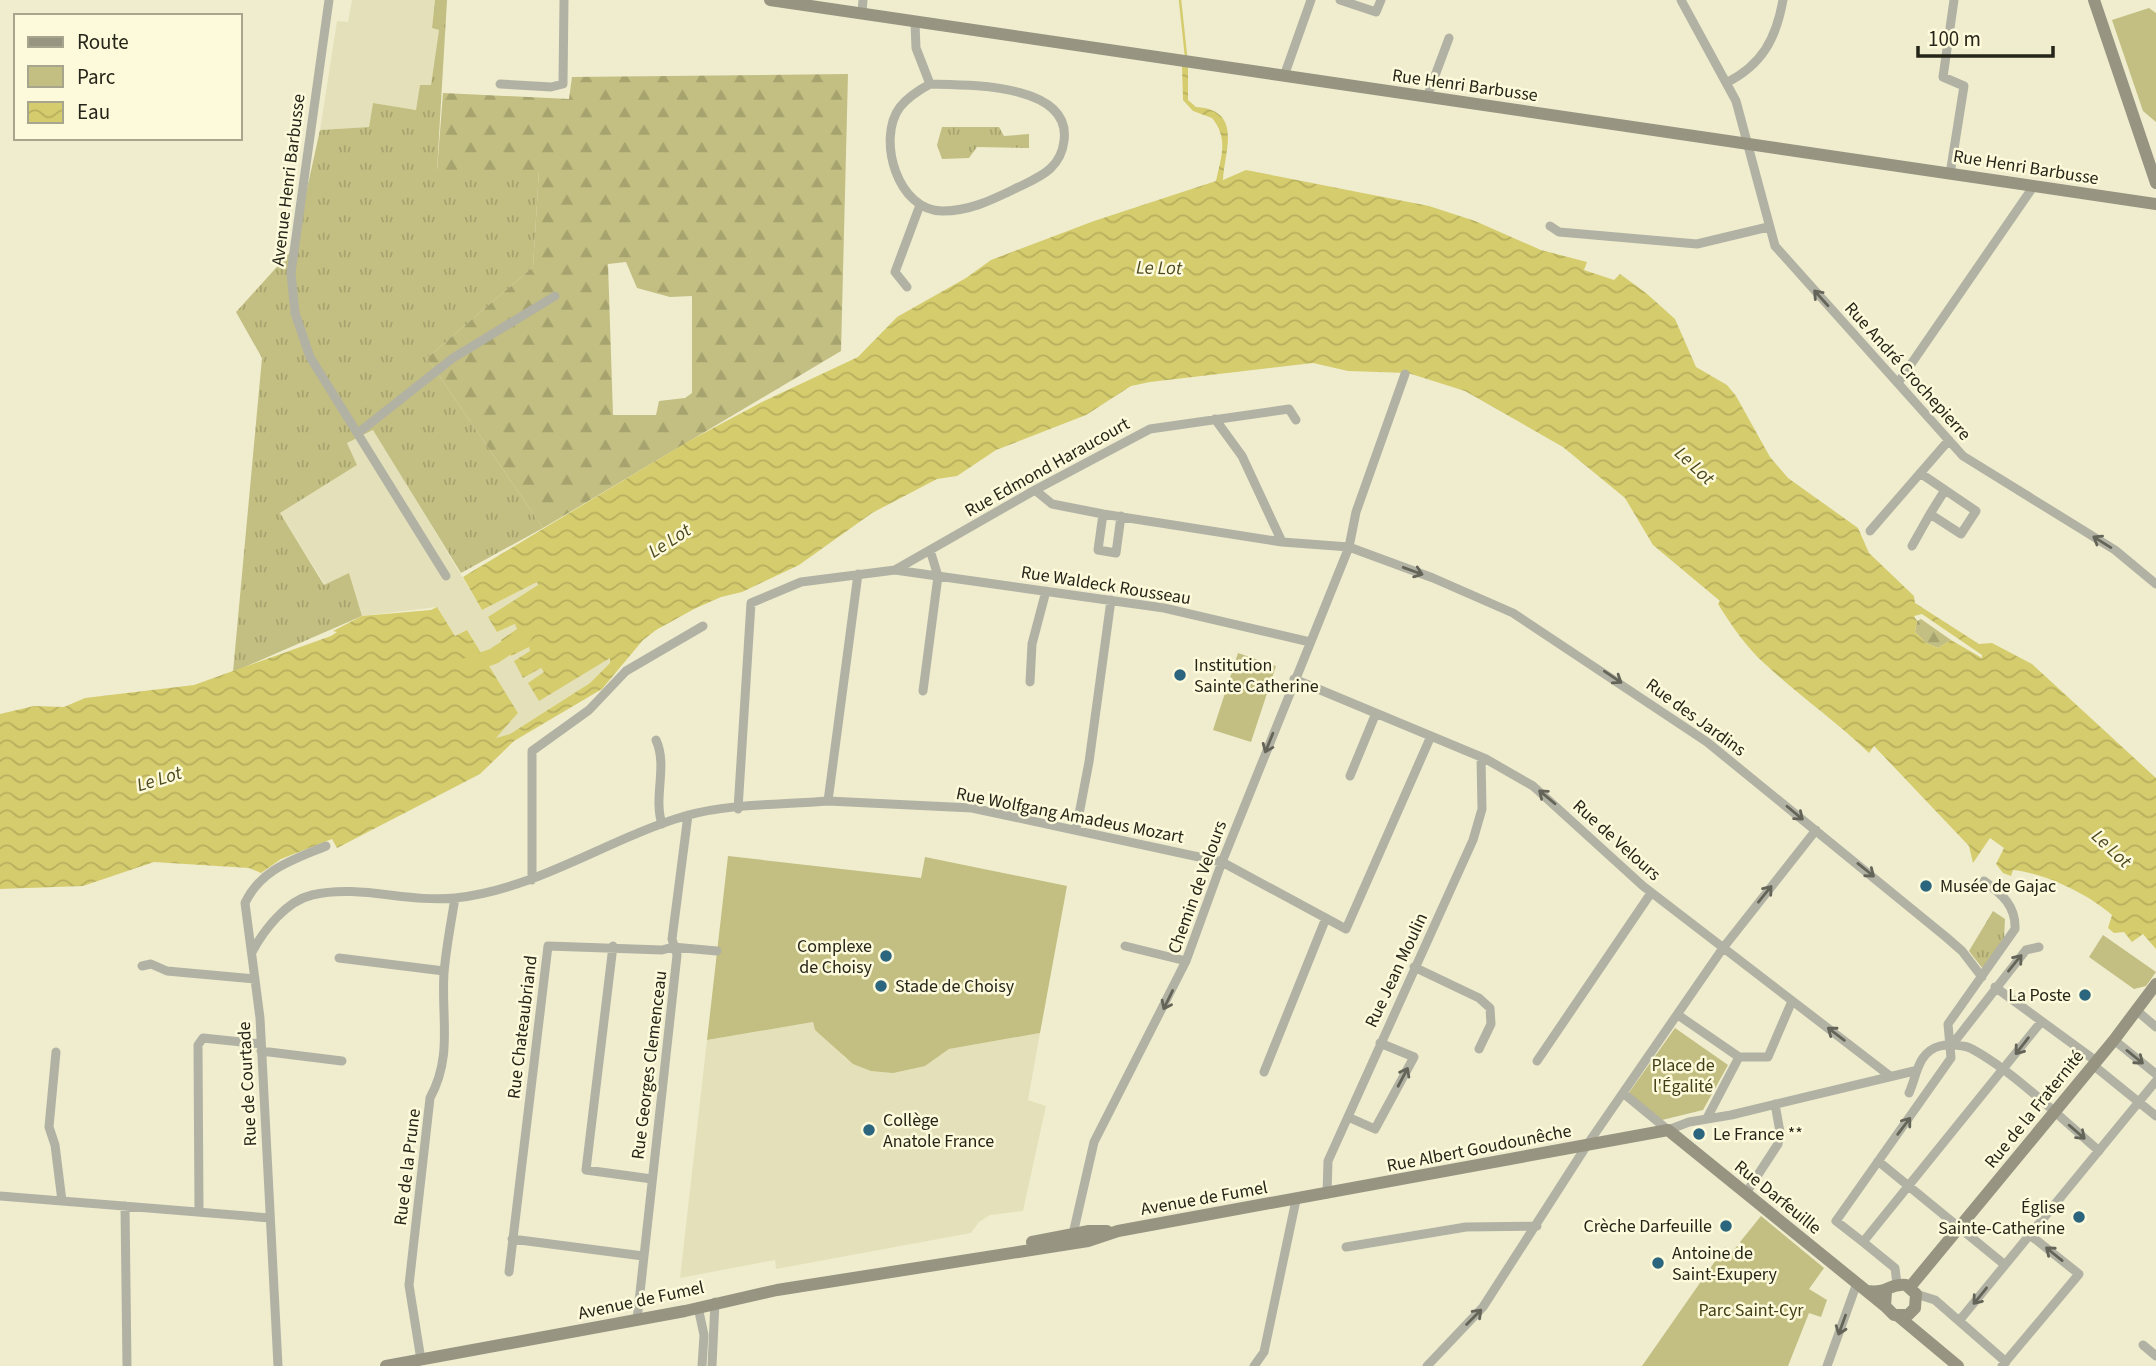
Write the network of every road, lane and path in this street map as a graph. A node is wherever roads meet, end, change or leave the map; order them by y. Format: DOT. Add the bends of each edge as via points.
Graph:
graph roads {
  1 [pos="329,0"];
  2 [pos="564,0"];
  3 [pos="770,0"];
  4 [pos="1311,0"];
  5 [pos="1340,0"];
  6 [pos="1381,0"];
  7 [pos="1681,0"];
  8 [pos="1783,0"];
  9 [pos="1954,0"];
  10 [pos="2094,0"];
  11 [pos="862,7"];
  12 [pos="915,23"];
  13 [pos="1449,38"];
  14 [pos="1284,76"];
  15 [pos="1726,83"];
  16 [pos="500,84"];
  17 [pos="930,84"];
  18 [pos="1427,97"];
  19 [pos="1747,142"];
  20 [pos="1950,174"];
  21 [pos="2156,183"];
  22 [pos="2033,187"];
  23 [pos="2156,204"];
  24 [pos="920,205"];
  25 [pos="1550,226"];
  26 [pos="1768,227"];
  27 [pos="906,287"];
  28 [pos="555,296"];
  29 [pos="1405,374"];
  30 [pos="1898,383"];
  31 [pos="1215,419"];
  32 [pos="1296,420"];
  33 [pos="358,432"];
  34 [pos="1949,440"];
  35 [pos="1920,473"];
  36 [pos="1035,490"];
  37 [pos="1945,490"];
  38 [pos="1103,514"];
  39 [pos="1930,514"];
  40 [pos="1121,516"];
  41 [pos="1870,531"];
  42 [pos="1282,542"];
  43 [pos="1912,546"];
  44 [pos="1349,547"];
  45 [pos="930,550"];
  46 [pos="895,570"];
  47 [pos="858,574"];
  48 [pos="446,576"];
  49 [pos="938,576"];
  50 [pos="2156,584"];
  51 [pos="1046,591"];
  52 [pos="1111,600"];
  53 [pos="703,626"];
  54 [pos="1310,642"];
  55 [pos="1294,679"];
  56 [pos="1030,682"];
  57 [pos="923,691"];
  58 [pos="1376,713"];
  59 [pos="1432,736"];
  60 [pos="656,740"];
  61 [pos="1481,757"];
  62 [pos="1350,776"];
  63 [pos="828,801"];
  64 [pos="738,809"];
  65 [pos="688,815"];
  66 [pos="662,824"];
  67 [pos="1076,830"];
  68 [pos="1816,830"];
  69 [pos="326,846"];
  70 [pos="1222,862"];
  71 [pos="532,880"];
  72 [pos="1984,881"];
  73 [pos="1651,892"];
  74 [pos="454,898"];
  75 [pos="1326,918"];
  76 [pos="614,946"];
  77 [pos="1125,946"];
  78 [pos="673,947"];
  79 [pos="2039,947"];
  80 [pos="1723,948"];
  81 [pos="717,951"];
  82 [pos="252,952"];
  83 [pos="339,958"];
  84 [pos="1186,961"];
  85 [pos="142,966"];
  86 [pos="1414,967"];
  87 [pos="444,971"];
  88 [pos="1982,977"];
  89 [pos="255,979"];
  90 [pos="2156,984"];
  91 [pos="1995,988"];
  92 [pos="1792,1001"];
  93 [pos="2136,1010"];
  94 [pos="1678,1015"];
  95 [pos="2041,1022"];
  96 [pos="2156,1027"];
  97 [pos="2114,1040"];
  98 [pos="1380,1043"];
  99 [pos="1951,1046"];
  100 [pos="261,1047"];
  101 [pos="1479,1049"];
  102 [pos="56,1052"];
  103 [pos="1741,1057"];
  104 [pos="342,1061"];
  105 [pos="1537,1061"];
  106 [pos="2095,1063"];
  107 [pos="2003,1070"];
  108 [pos="1264,1072"];
  109 [pos="1914,1072"];
  110 [pos="2156,1074"];
  111 [pos="1890,1076"];
  112 [pos="2156,1082"];
  113 [pos="1623,1093"];
  114 [pos="1909,1093"];
  115 [pos="2139,1102"];
  116 [pos="1775,1104"];
  117 [pos="2055,1112"];
  118 [pos="2156,1116"];
  119 [pos="1348,1117"];
  120 [pos="1707,1118"];
  121 [pos="1668,1130"];
  122 [pos="1587,1145"];
  123 [pos="2099,1151"];
  124 [pos="1878,1161"];
  125 [pos="652,1179"];
  126 [pos="1910,1186"];
  127 [pos="1746,1193"];
  128 [pos="1327,1194"];
  129 [pos="0,1196"];
  130 [pos="1296,1200"];
  131 [pos="62,1202"];
  132 [pos="125,1206"];
  133 [pos="199,1212"];
  134 [pos="270,1218"];
  135 [pos="1536,1226"];
  136 [pos="1960,1228"];
  137 [pos="2030,1235"];
  138 [pos="1073,1238"];
  139 [pos="512,1239"];
  140 [pos="1863,1242"];
  141 [pos="1346,1247"];
  142 [pos="643,1256"];
  143 [pos="2005,1265"];
  144 [pos="509,1272"];
  145 [pos="1862,1287"];
  146 [pos="1902,1289"];
  147 [pos="715,1302"];
  148 [pos="1885,1306"];
  149 [pos="698,1307"];
  150 [pos="1912,1312"];
  151 [pos="1898,1316"];
  152 [pos="637,1320"];
  153 [pos="1959,1321"];
  154 [pos="1920,1333"];
  155 [pos="2143,1345"];
  156 [pos="2156,1356"];
  157 [pos="421,1360"];
  158 [pos="2004,1364"];
  159 [pos="1829,1365"];
  160 [pos="127,1366"];
  161 [pos="278,1366"];
  162 [pos="386,1366"];
  163 [pos="702,1366"];
  164 [pos="712,1366"];
  165 [pos="1254,1366"];
  166 [pos="1427,1366"];
  167 [pos="1958,1366"];
  1 -- 33 [label="street, Avenue Henri Barbusse" via="291,273 295,313 310,357"];
  2 -- 16 [label="street" via="563,84"];
  3 -- 11 [label="main road, Rue Henri Barbusse"];
  4 -- 14 [label="street"];
  5 -- 6 [label="street" via="1376,12"];
  7 -- 15 [label="street, Rue André Crochepierre"];
  8 -- 15 [label="street" via="1766,52 1745,74"];
  9 -- 20 [label="street" via="1943,77 1964,86"];
  10 -- 21 [label="main road"];
  11 -- 12 [label="main road, Rue Henri Barbusse"];
  12 -- 14 [label="main road, Rue Henri Barbusse"];
  12 -- 17 [label="street" via="916,48"];
  13 -- 18 [label="street"];
  14 -- 18 [label="main road, Rue Henri Barbusse"];
  15 -- 19 [label="street, Rue André Crochepierre"];
  17 -- 24 [label="street" via="900,107 893,130 892,159 900,185"];
  17 -- 24 [label="street" via="1038,96 1058,112 1066,134 1052,170 1038,178 971,209 940,212"];
  18 -- 19 [label="main road, Rue Henri Barbusse"];
  19 -- 20 [label="main road, Rue Henri Barbusse"];
  19 -- 26 [label="street, Rue André Crochepierre"];
  20 -- 22 [label="main road, Rue Henri Barbusse"];
  22 -- 23 [label="main road, Rue Henri Barbusse"];
  22 -- 30 [label="street"];
  24 -- 27 [label="street" via="895,272"];
  25 -- 26 [label="street" via="1559,232 1697,244"];
  30 -- 26 [label="street, Rue André Crochepierre, one-way" via="1775,246"];
  28 -- 33 [label="street" via="453,358"];
  29 -- 44 [label="street, Chemin de Velours" via="1356,512"];
  30 -- 34 [label="street, Rue André Crochepierre"];
  31 -- 32 [label="street, Rue Edmond Haraucourt" via="1289,409"];
  31 -- 36 [label="street, Rue Edmond Haraucourt" via="1150,429"];
  31 -- 42 [label="street" via="1242,456"];
  33 -- 48 [label="street, Avenue Henri Barbusse"];
  34 -- 35 [label="street"];
  50 -- 34 [label="street, Rue André Crochepierre, one-way" via="2115,550 1963,456"];
  35 -- 37 [label="street"];
  35 -- 41 [label="street"];
  36 -- 38 [label="street, Rue des Jardins" via="1052,504"];
  36 -- 45 [label="street, Rue Edmond Haraucourt"];
  37 -- 39 [label="street"];
  37 -- 39 [label="street" via="1976,511 1961,534"];
  38 -- 40 [label="street, Rue des Jardins"];
  38 -- 40 [label="street" via="1098,550 1116,553"];
  39 -- 43 [label="street"];
  40 -- 42 [label="street, Rue des Jardins"];
  42 -- 44 [label="street, Rue des Jardins"];
  44 -- 54 [label="street, Chemin de Velours"];
  44 -- 68 [label="street, Rue des Jardins, one-way" via="1513,613 1707,742"];
  45 -- 46 [label="street, Rue Edmond Haraucourt"];
  45 -- 49 [label="street"];
  46 -- 47 [label="street, Rue Edmond Haraucourt"];
  46 -- 49 [label="street, Rue Waldeck Rousseau"];
  47 -- 63 [label="street"];
  47 -- 64 [label="street, Rue Edmond Haraucourt" via="801,582 751,603"];
  49 -- 51 [label="street, Rue Waldeck Rousseau"];
  49 -- 57 [label="street"];
  51 -- 52 [label="street, Rue Waldeck Rousseau"];
  51 -- 56 [label="street" via="1032,644"];
  52 -- 54 [label="street, Rue Waldeck Rousseau"];
  52 -- 67 [label="street"];
  53 -- 71 [label="street" via="626,671 589,710 532,751"];
  54 -- 55 [label="street, Chemin de Velours"];
  55 -- 58 [label="street, Rue de Velours"];
  55 -- 70 [label="street, Chemin de Velours, one-way"];
  58 -- 59 [label="street, Rue de Velours"];
  58 -- 62 [label="street"];
  59 -- 61 [label="street, Rue de Velours"];
  59 -- 75 [label="street, Rue Wolfgang Amadeus Mozart" via="1346,929"];
  60 -- 66 [label="street" via="662,752 658,812"];
  73 -- 61 [label="street, Rue de Velours, one-way" via="1533,786"];
  61 -- 86 [label="street, Rue Jean Moulin" via="1482,809 1474,840"];
  63 -- 64 [label="street, Rue Wolfgang Amadeus Mozart"];
  63 -- 67 [label="street, Rue Wolfgang Amadeus Mozart" via="972,808"];
  64 -- 65 [label="street, Rue Wolfgang Amadeus Mozart"];
  65 -- 66 [label="street, Rue Wolfgang Amadeus Mozart"];
  65 -- 78 [label="street, Rue Georges Clemenceau"];
  66 -- 71 [label="street, Rue Wolfgang Amadeus Mozart"];
  67 -- 70 [label="street, Rue Wolfgang Amadeus Mozart"];
  80 -- 68 [label="street, one-way"];
  68 -- 88 [label="street, Rue des Jardins, one-way" via="1946,937"];
  69 -- 82 [label="street, Rue de Courtade" via="275,867 253,886 245,903"];
  70 -- 75 [label="street, Rue Wolfgang Amadeus Mozart"];
  70 -- 84 [label="street, Chemin de Velours"];
  71 -- 74 [label="street, Rue Wolfgang Amadeus Mozart"];
  72 -- 88 [label="street" via="2006,898 2016,917 2015,929"];
  73 -- 80 [label="street, Rue de Velours"];
  73 -- 105 [label="street"];
  74 -- 82 [label="street, Rue Wolfgang Amadeus Mozart" via="352,892 310,895 284,911"];
  74 -- 87 [label="street, Rue de la Prune"];
  75 -- 108 [label="street"];
  76 -- 78 [label="street, Rue Chateaubriand"];
  76 -- 125 [label="street" via="586,1170"];
  76 -- 139 [label="street, Rue Chateaubriand" via="548,946"];
  77 -- 84 [label="street"];
  78 -- 81 [label="street, Rue Chateaubriand"];
  78 -- 125 [label="street, Rue Georges Clemenceau" via="677,955"];
  91 -- 79 [label="street, one-way" via="2026,950"];
  80 -- 92 [label="street, Rue de Velours"];
  80 -- 94 [label="street"];
  82 -- 89 [label="street, Rue de Courtade"];
  83 -- 87 [label="street"];
  84 -- 138 [label="street, Chemin de Velours, one-way" via="1094,1142"];
  85 -- 89 [label="street"];
  86 -- 98 [label="street, Rue Jean Moulin"];
  86 -- 101 [label="street" via="1479,998 1490,1008 1491,1024"];
  87 -- 157 [label="street, Rue de la Prune" via="446,1043 442,1076 430,1098 409,1285"];
  88 -- 99 [label="street" via="1948,1024"];
  89 -- 100 [label="street, Rue de Courtade"];
  90 -- 93 [label="main road, Rue de la Fraternité"];
  91 -- 95 [label="street"];
  91 -- 99 [label="street"];
  92 -- 103 [label="street" via="1768,1057"];
  111 -- 92 [label="street, Rue de Velours, one-way"];
  93 -- 96 [label="street"];
  93 -- 97 [label="main road, Rue de la Fraternité"];
  94 -- 103 [label="street"];
  94 -- 113 [label="street"];
  95 -- 106 [label="street"];
  95 -- 107 [label="street, one-way"];
  97 -- 106 [label="main road, Rue de la Fraternité"];
  97 -- 110 [label="street, one-way"];
  98 -- 119 [label="street, Rue Jean Moulin"];
  119 -- 98 [label="street, one-way" via="1375,1129 1414,1057"];
  99 -- 107 [label="street" via="1970,1047"];
  99 -- 109 [label="street" via="1940,1046 1925,1055"];
  124 -- 99 [label="street, one-way" via="1949,1062"];
  100 -- 104 [label="street"];
  100 -- 133 [label="street" via="203,1038 198,1045"];
  100 -- 134 [label="street, Rue de Courtade"];
  102 -- 131 [label="street" via="49,1127"];
  103 -- 120 [label="street"];
  106 -- 115 [label="street"];
  106 -- 117 [label="main road, Rue de la Fraternité"];
  107 -- 117 [label="street"];
  107 -- 126 [label="street"];
  109 -- 111 [label="street"];
  109 -- 114 [label="street"];
  111 -- 116 [label="street"];
  112 -- 115 [label="street"];
  113 -- 121 [label="street"];
  113 -- 122 [label="street"];
  115 -- 118 [label="street"];
  115 -- 123 [label="street"];
  116 -- 120 [label="street"];
  116 -- 127 [label="street" via="1778,1144"];
  117 -- 123 [label="street, one-way"];
  117 -- 136 [label="main road, Rue de la Fraternité"];
  119 -- 128 [label="street, Rue Jean Moulin" via="1328,1161"];
  120 -- 121 [label="street"];
  121 -- 122 [label="main road, Rue Albert Goudounêche"];
  121 -- 127 [label="main road, Rue Darfeuille"];
  122 -- 128 [label="main road, Rue Albert Goudounêche"];
  122 -- 135 [label="street"];
  123 -- 137 [label="street"];
  124 -- 126 [label="street"];
  124 -- 140 [label="street" via="1836,1222"];
  125 -- 142 [label="street, Rue Georges Clemenceau"];
  126 -- 136 [label="street"];
  126 -- 140 [label="street"];
  127 -- 145 [label="main road, Rue Darfeuille"];
  128 -- 130 [label="main road, Rue Albert Goudounêche"];
  129 -- 131 [label="street"];
  130 -- 138 [label="main road, Avenue de Fumel"];
  130 -- 165 [label="street" via="1264,1352"];
  131 -- 132 [label="street"];
  132 -- 133 [label="street"];
  132 -- 160 [label="street"];
  133 -- 134 [label="street"];
  134 -- 161 [label="street, Rue de Courtade"];
  135 -- 141 [label="street" via="1466,1227"];
  166 -- 135 [label="street, one-way" via="1483,1307"];
  136 -- 143 [label="street"];
  136 -- 146 [label="main road, Rue de la Fraternité"];
  137 -- 143 [label="street"];
  158 -- 137 [label="street, one-way" via="2079,1274"];
  138 -- 147 [label="main road, Avenue de Fumel"];
  139 -- 142 [label="street"];
  139 -- 144 [label="street, Rue Chateaubriand"];
  140 -- 146 [label="street" via="1895,1268"];
  142 -- 152 [label="street, Rue Georges Clemenceau"];
  143 -- 153 [label="street, one-way"];
  145 -- 146 [label="main road"];
  145 -- 148 [label="main road, Rue Darfeuille"];
  145 -- 159 [label="street, one-way"];
  146 -- 148 [label="main road"];
  146 -- 150 [label="main road" via="1917,1303"];
  146 -- 153 [label="street" via="1935,1300"];
  147 -- 149 [label="main road, Avenue de Fumel"];
  147 -- 164 [label="street"];
  148 -- 151 [label="main road, Rue Darfeuille"];
  149 -- 152 [label="main road, Avenue de Fumel"];
  149 -- 163 [label="street" via="704,1335"];
  150 -- 151 [label="main road"];
  150 -- 154 [label="main road"];
  151 -- 154 [label="main road, Rue Darfeuille"];
  152 -- 157 [label="main road, Avenue de Fumel"];
  153 -- 158 [label="street"];
  154 -- 167 [label="main road, Rue Darfeuille"];
  155 -- 156 [label="street"];
  157 -- 162 [label="main road, Avenue de Fumel"];
}
